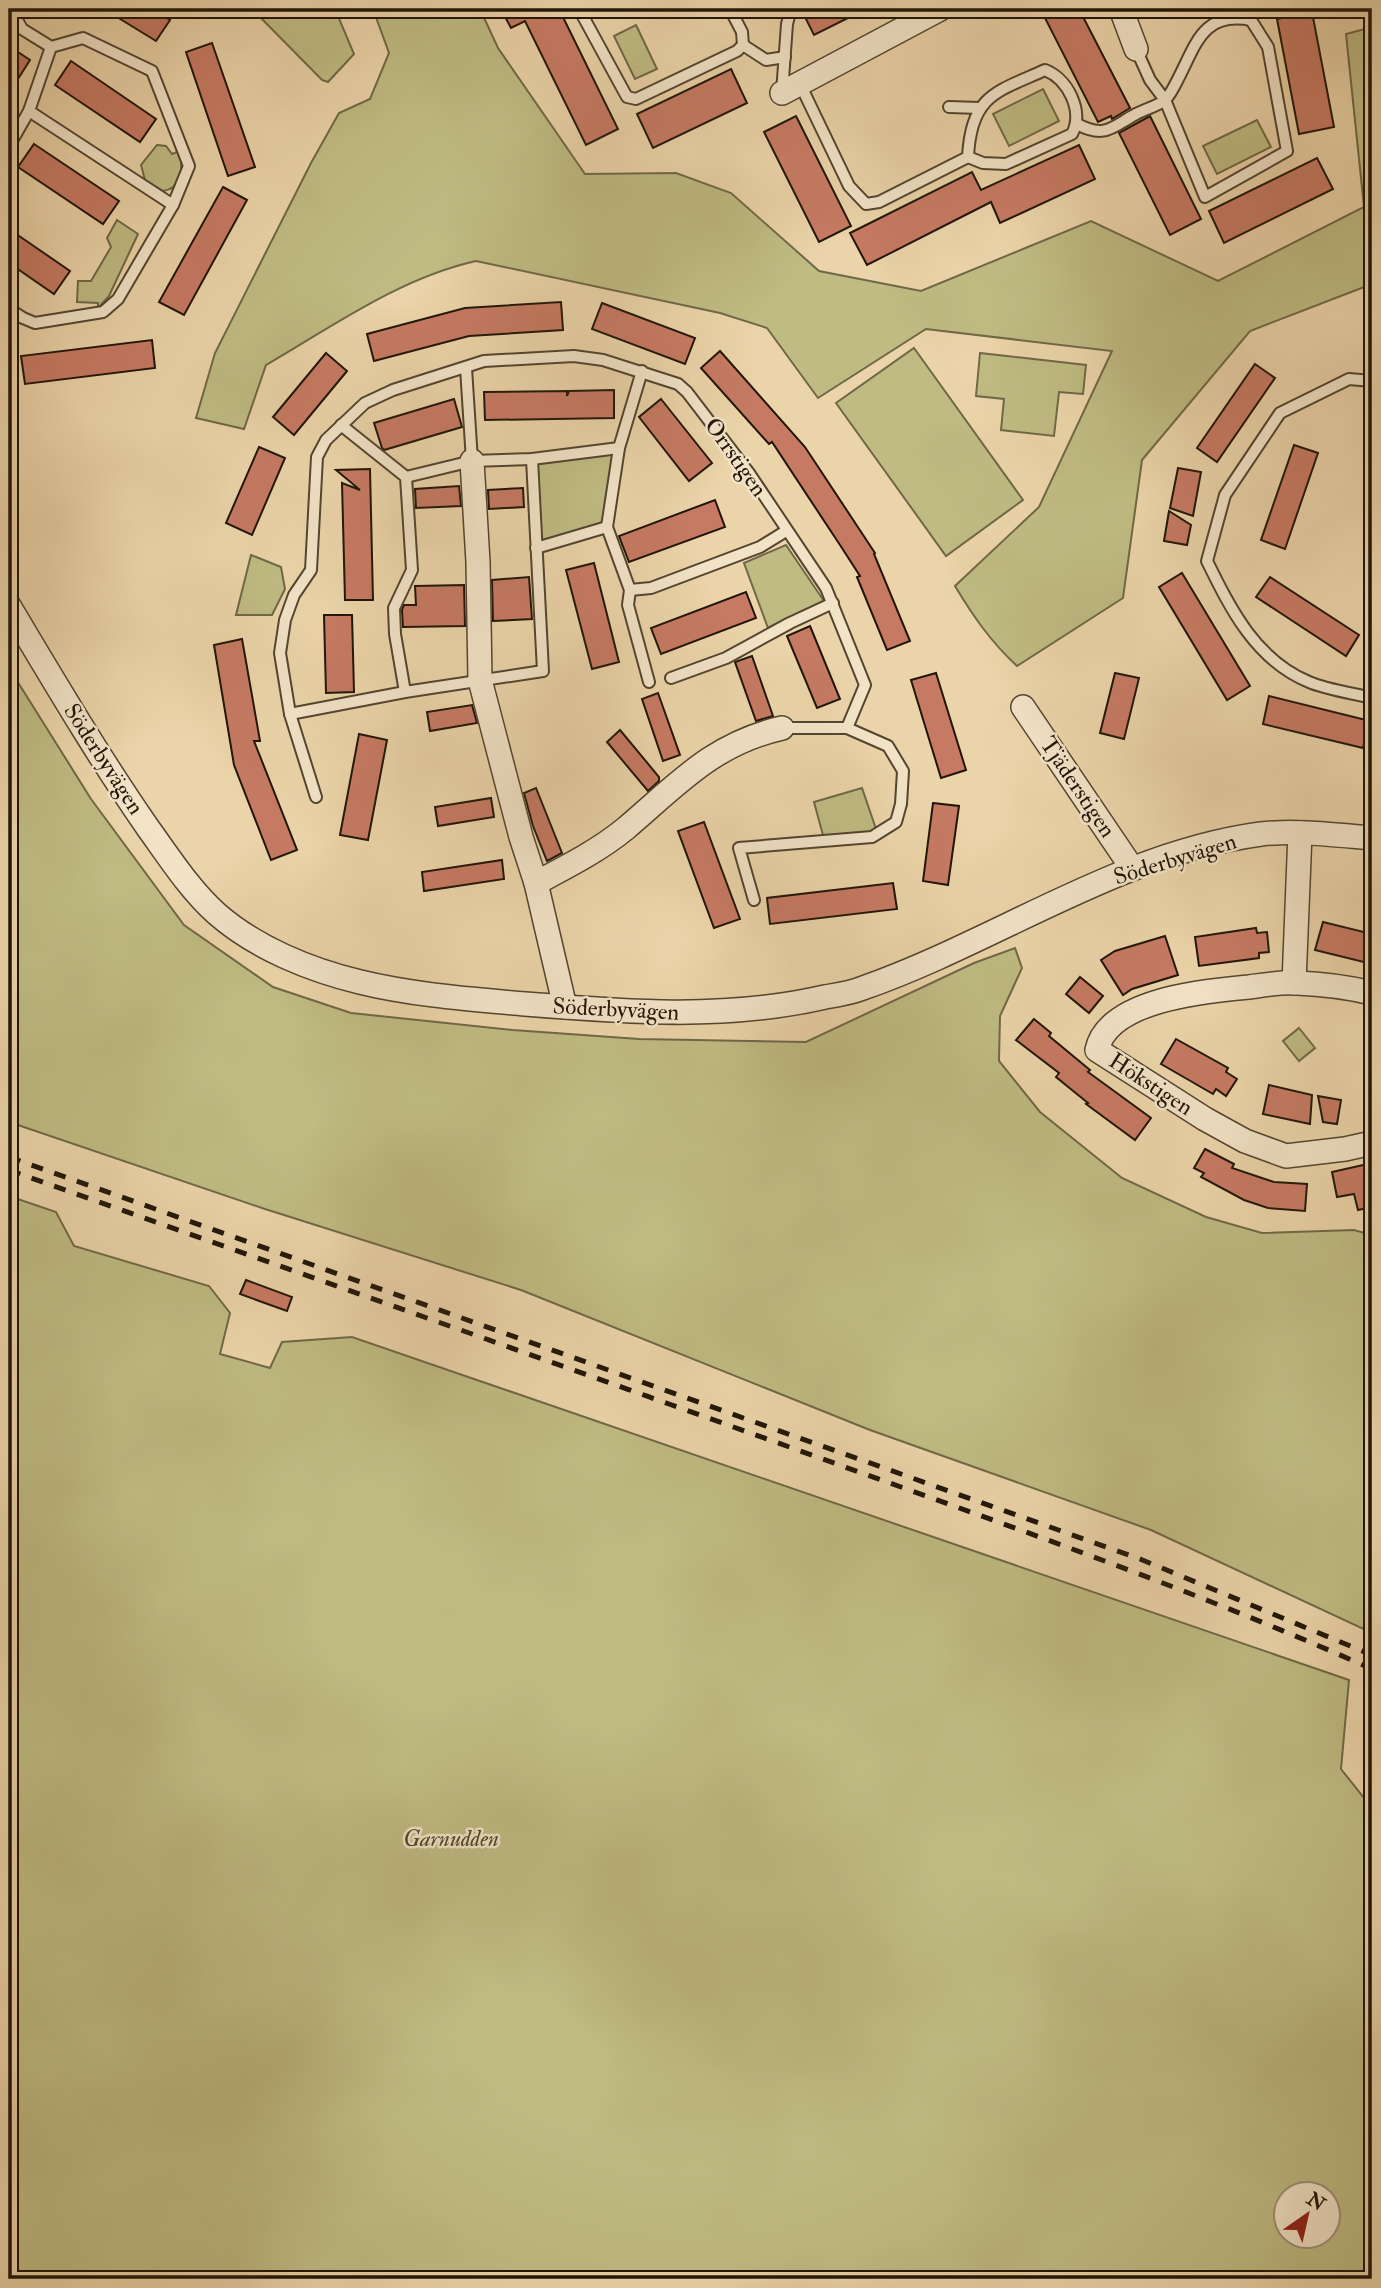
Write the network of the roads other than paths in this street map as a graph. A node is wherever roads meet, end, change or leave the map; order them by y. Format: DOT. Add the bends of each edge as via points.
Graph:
graph roads {
  1 [pos="11,9"];
  2 [pos="579,9"];
  3 [pos="730,9"];
  4 [pos="791,9"];
  5 [pos="940,9"];
  6 [pos="1121,9"];
  7 [pos="743,45"];
  8 [pos="51,47"];
  9 [pos="1136,49"];
  10 [pos="785,57"];
  11 [pos="791,88"];
  12 [pos="1165,100"];
  13 [pos="949,107"];
  14 [pos="980,108"];
  15 [pos="29,111"];
  16 [pos="1077,124"];
  17 [pos="9,145"];
  18 [pos="968,157"];
  19 [pos="173,205"];
  20 [pos="9,309"];
  21 [pos="466,368"];
  22 [pos="642,372"];
  23 [pos="1372,381"];
  24 [pos="341,425"];
  25 [pos="619,448"];
  26 [pos="532,459"];
  27 [pos="472,461"];
  28 [pos="406,477"];
  29 [pos="607,527"];
  30 [pos="786,531"];
  31 [pos="536,548"];
  32 [pos="630,590"];
  33 [pos="832,603"];
  34 [pos="9,606"];
  35 [pos="671,678"];
  36 [pos="480,680"];
  37 [pos="649,681"];
  38 [pos="405,692"];
  39 [pos="1372,698"];
  40 [pos="1023,707"];
  41 [pos="290,714"];
  42 [pos="782,728"];
  43 [pos="847,728"];
  44 [pos="316,797"];
  45 [pos="1300,833"];
  46 [pos="1372,838"];
  47 [pos="1132,868"];
  48 [pos="536,883"];
  49 [pos="754,900"];
  50 [pos="1294,983"];
  51 [pos="1372,993"];
  52 [pos="565,1007"];
  53 [pos="1372,1143"];
  1 -- 8 [label="lane" via="22,29"];
  2 -- 7 [label="lane" via="627,97 636,99"];
  3 -- 7 [label="lane"];
  4 -- 10 [label="lane"];
  5 -- 11 [label="street"];
  6 -- 9 [label="street"];
  7 -- 10 [label="lane" via="766,60"];
  8 -- 15 [label="lane"];
  8 -- 19 [label="lane" via="83,38 152,71 189,166"];
  9 -- 12 [label="lane"];
  10 -- 11 [label="lane"];
  11 -- 18 [label="lane" via="849,186 866,204 879,202"];
  12 -- 12 [label="lane" via="1198,37 1211,24 1234,17 1251,20 1268,47 1287,151 1205,197"];
  12 -- 16 [label="lane" via="1109,131 1089,131"];
  13 -- 14 [label="lane"];
  14 -- 16 [label="lane" via="991,94 1045,70 1067,89"];
  14 -- 18 [label="lane"];
  15 -- 17 [label="lane"];
  15 -- 19 [label="lane"];
  16 -- 18 [label="lane" via="1072,134 1006,164"];
  19 -- 20 [label="lane" via="118,299 103,312 35,323"];
  21 -- 22 [label="lane, Orrstigen" via="484,361 574,356"];
  21 -- 24 [label="lane, Orrstigen" via="393,390 365,403"];
  21 -- 27 [label="lane"];
  22 -- 25 [label="lane"];
  22 -- 30 [label="lane, Orrstigen" via="687,391 750,473"];
  23 -- 39 [label="lane" via="1349,379 1280,413 1225,495 1207,561 1229,606 1269,659 1310,683"];
  24 -- 28 [label="lane"];
  24 -- 41 [label="lane, Orrstigen" via="317,457 311,570 294,595 285,620 280,653"];
  25 -- 26 [label="lane"];
  25 -- 29 [label="lane"];
  26 -- 27 [label="lane"];
  26 -- 31 [label="lane"];
  27 -- 28 [label="lane"];
  27 -- 36 [label="street"];
  28 -- 38 [label="lane" via="412,570 394,608"];
  29 -- 31 [label="lane"];
  29 -- 32 [label="lane"];
  30 -- 32 [label="lane" via="760,547 651,588"];
  30 -- 33 [label="lane, Orrstigen"];
  31 -- 36 [label="lane" via="542,671"];
  32 -- 37 [label="lane" via="628,605"];
  33 -- 35 [label="lane" via="726,658"];
  33 -- 43 [label="lane, Orrstigen" via="866,685"];
  34 -- 52 [label="street, Söderbyvägen" via="121,789 172,862 217,914 264,946 361,982 452,997"];
  36 -- 38 [label="lane"];
  36 -- 48 [label="street"];
  38 -- 41 [label="lane"];
  40 -- 47 [label="street, Tjäderstigen"];
  41 -- 44 [label="lane, Orrstigen"];
  42 -- 43 [label="lane"];
  42 -- 48 [label="street" via="753,735 706,760 623,831"];
  43 -- 49 [label="lane" via="888,746 903,771 896,822 872,837 738,848"];
  45 -- 46 [label="street, Söderbyvägen"];
  45 -- 47 [label="street, Söderbyvägen" via="1213,843"];
  45 -- 50 [label="street"];
  47 -- 52 [label="street, Söderbyvägen" via="987,937 861,989 785,1006 690,1013"];
  48 -- 52 [label="street"];
  50 -- 51 [label="street, Hökstigen" via="1346,986"];
  50 -- 53 [label="street, Hökstigen" via="1162,1000 1127,1014 1100,1036 1097,1050 1205,1119 1286,1156"];
}
